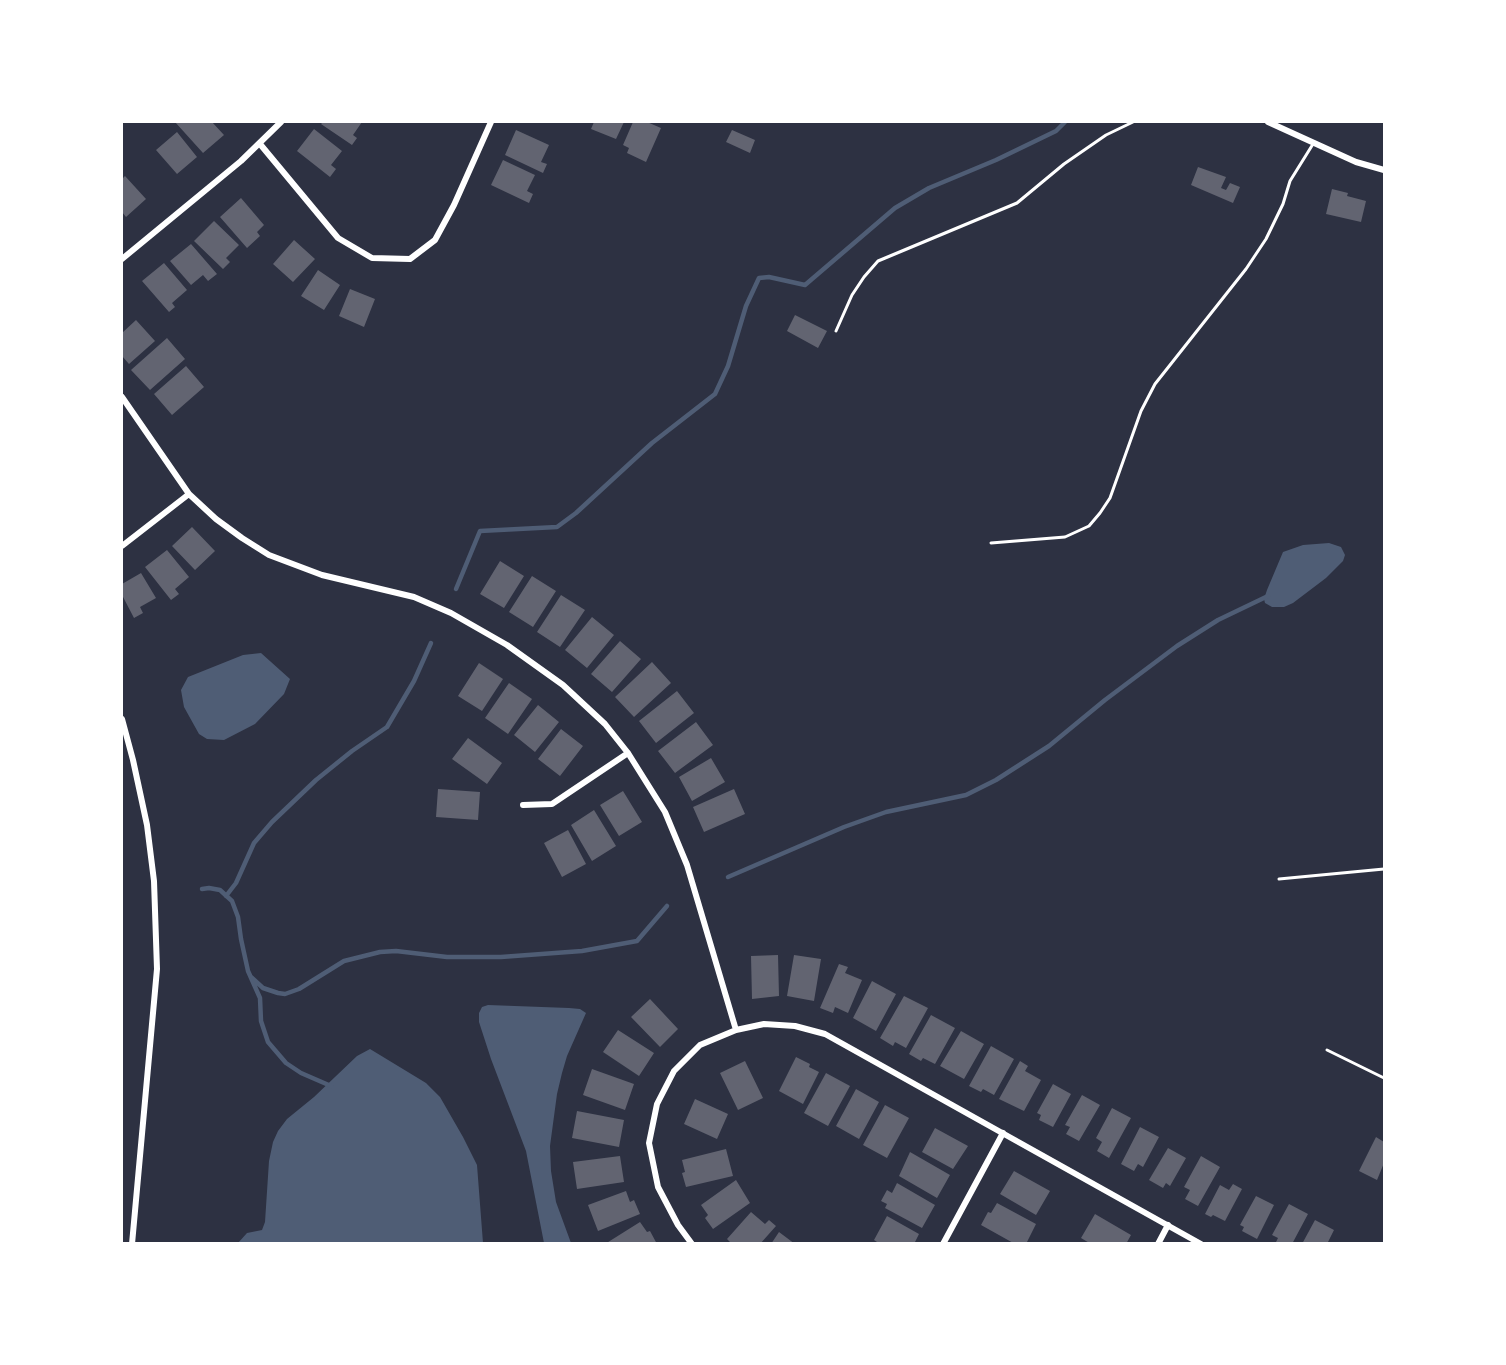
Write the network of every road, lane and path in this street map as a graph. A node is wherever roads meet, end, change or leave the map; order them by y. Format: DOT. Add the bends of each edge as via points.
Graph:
graph roads {
  1 [pos="281,122"];
  2 [pos="491,122"];
  3 [pos="1132,122"];
  4 [pos="1268,122"];
  5 [pos="260,144"];
  6 [pos="1313,144"];
  7 [pos="1384,170"];
  8 [pos="122,259"];
  9 [pos="836,330"];
  10 [pos="122,397"];
  11 [pos="189,494"];
  12 [pos="991,543"];
  13 [pos="122,546"];
  14 [pos="122,719"];
  15 [pos="628,753"];
  16 [pos="523,805"];
  17 [pos="1384,869"];
  18 [pos="1279,879"];
  19 [pos="736,1030"];
  20 [pos="1327,1050"];
  21 [pos="1384,1078"];
  22 [pos="1003,1133"];
  23 [pos="1168,1226"];
  24 [pos="132,1244"];
  25 [pos="692,1244"];
  26 [pos="943,1244"];
  27 [pos="1158,1244"];
  28 [pos="1201,1244"];
  1 -- 5 [label="street"];
  2 -- 5 [label="street" via="435,240 410,259 372,258 338,238"];
  3 -- 9 [label="lane" via="1064,164 1017,203 878,261 852,295"];
  4 -- 6 [label="street"];
  5 -- 8 [label="street"];
  6 -- 7 [label="street"];
  6 -- 12 [label="lane" via="1290,181 1266,239 1155,384 1110,498 1100,513 1089,526 1065,537"];
  10 -- 11 [label="street"];
  11 -- 13 [label="street"];
  11 -- 15 [label="street" via="216,519 269,555 322,575 414,597 507,645 563,685 605,724"];
  14 -- 24 [label="street" via="147,825 154,881 157,969"];
  15 -- 16 [label="street" via="552,804"];
  15 -- 19 [label="street" via="665,812 687,865"];
  17 -- 18 [label="lane"];
  19 -- 22 [label="street" via="764,1024 795,1026 825,1034"];
  19 -- 25 [label="street" via="700,1045 674,1071 651,1126 649,1143 658,1187"];
  20 -- 21 [label="lane"];
  22 -- 23 [label="street"];
  22 -- 26 [label="street"];
  23 -- 27 [label="street"];
  23 -- 28 [label="street"];
}
